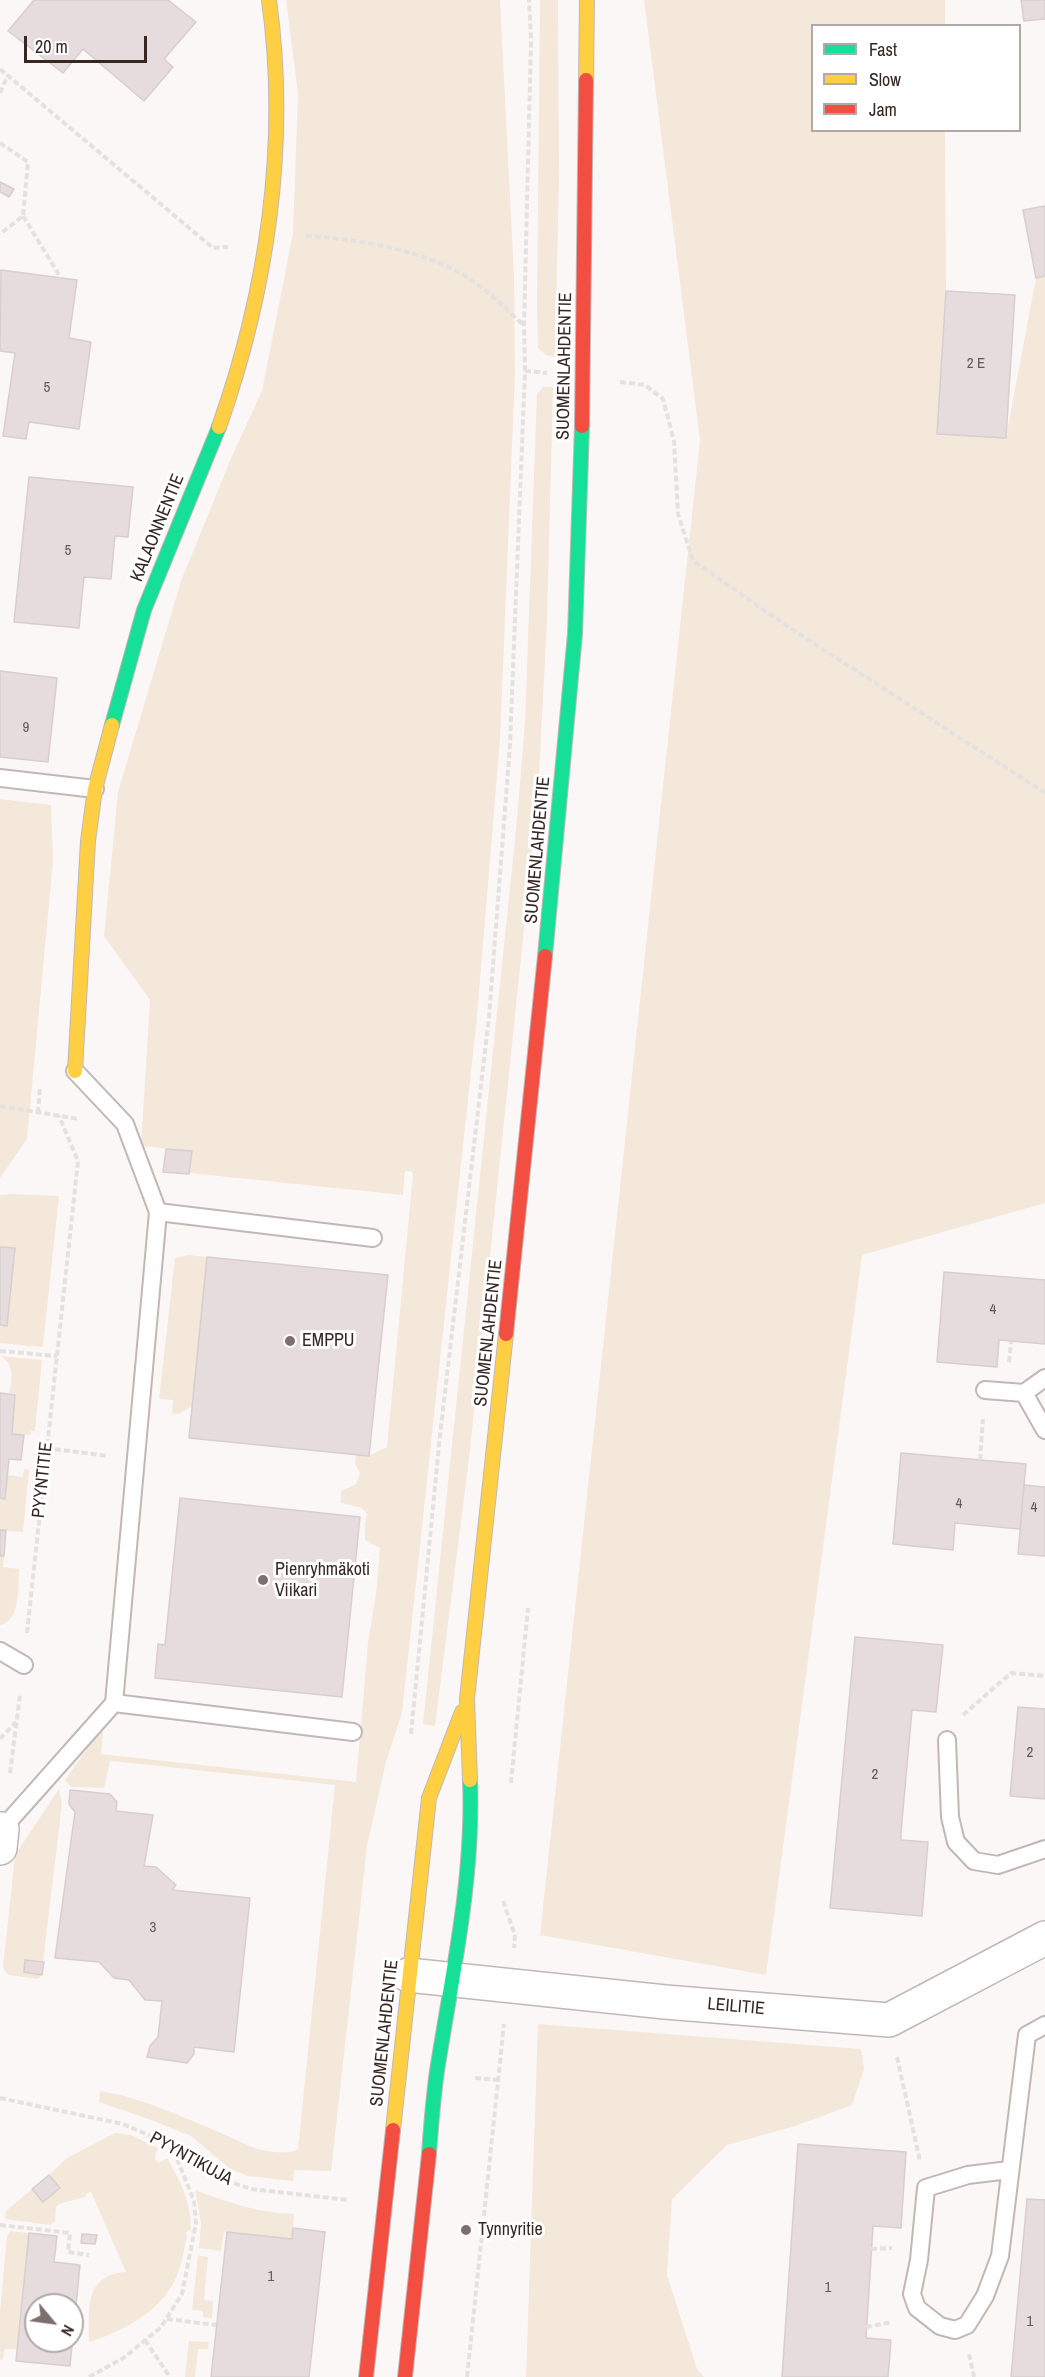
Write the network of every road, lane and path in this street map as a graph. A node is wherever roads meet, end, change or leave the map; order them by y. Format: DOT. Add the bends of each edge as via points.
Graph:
graph roads {
  1 [pos="269,0"];
  2 [pos="530,0"];
  3 [pos="587,0"];
  4 [pos="8,75"];
  5 [pos="0,93"];
  6 [pos="0,143"];
  7 [pos="23,216"];
  8 [pos="0,234"];
  9 [pos="61,278"];
  10 [pos="645,386"];
  11 [pos="0,778"];
  12 [pos="95,789"];
  13 [pos="1045,793"];
  14 [pos="75,1071"];
  15 [pos="0,1106"];
  16 [pos="158,1212"];
  17 [pos="373,1238"];
  18 [pos="0,1351"];
  19 [pos="57,1356"];
  20 [pos="1045,1378"];
  21 [pos="986,1390"];
  22 [pos="1024,1393"];
  23 [pos="1045,1430"];
  24 [pos="46,1448"];
  25 [pos="73,1452"];
  26 [pos="980,1460"];
  27 [pos="528,1608"];
  28 [pos="0,1652"];
  29 [pos="24,1665"];
  30 [pos="1011,1673"];
  31 [pos="1045,1676"];
  32 [pos="467,1699"];
  33 [pos="114,1703"];
  34 [pos="18,1721"];
  35 [pos="353,1732"];
  36 [pos="411,1737"];
  37 [pos="0,1739"];
  38 [pos="947,1740"];
  39 [pos="510,1785"];
  40 [pos="1,1839"];
  41 [pos="1045,1849"];
  42 [pos="1045,1938"];
  43 [pos="408,1975"];
  44 [pos="453,1980"];
  45 [pos="889,2020"];
  46 [pos="1045,2025"];
  47 [pos="498,2080"];
  48 [pos="0,2098"];
  49 [pos="172,2145"];
  50 [pos="1009,2170"];
  51 [pos="926,2188"];
  52 [pos="350,2189"];
  53 [pos="0,2225"];
  54 [pos="89,2255"];
  55 [pos="166,2319"];
  56 [pos="216,2325"];
  57 [pos="145,2340"];
  58 [pos="89,2377"];
  59 [pos="170,2377"];
  60 [pos="366,2377"];
  61 [pos="405,2377"];
  62 [pos="467,2377"];
  1 -- 12 [label="main road, KALAONNENTIE" via="275,44 277,134 268,235 238,373 144,610"];
  2 -- 36 [label="path" via="525,371 510,745 489,1017"];
  3 -- 32 [label="main road, SUOMENLAHDENTIE" via="584,364 575,634 535,1064"];
  4 -- 5 [label="path"];
  6 -- 7 [label="path" via="28,162"];
  7 -- 8 [label="path"];
  7 -- 9 [label="path"];
  10 -- 13 [label="path" via="663,399 674,441 678,514 693,561"];
  11 -- 12 [label="lane"];
  12 -- 14 [label="main road, KALAONNENTIE" via="88,841"];
  14 -- 16 [label="lane" via="125,1124"];
  15 -- 19 [label="path, PYYNTITIE" via="59,1116 78,1161"];
  16 -- 17 [label="lane"];
  16 -- 33 [label="lane"];
  18 -- 19 [label="path"];
  19 -- 24 [label="path, PYYNTITIE"];
  20 -- 22 [label="lane"];
  21 -- 22 [label="lane"];
  21 -- 26 [label="path"];
  22 -- 23 [label="lane"];
  24 -- 25 [label="path"];
  24 -- 29 [label="path, PYYNTITIE"];
  27 -- 39 [label="path"];
  28 -- 29 [label="lane"];
  29 -- 34 [label="path, PYYNTITIE"];
  30 -- 31 [label="path"];
  32 -- 43 [label="main road, SUOMENLAHDENTIE" via="429,1798"];
  32 -- 44 [label="main road, SUOMENLAHDENTIE" via="471,1805"];
  33 -- 35 [label="lane"];
  33 -- 40 [label="lane"];
  34 -- 37 [label="path"];
  34 -- 40 [label="path, PYYNTITIE"];
  38 -- 41 [label="lane" via="950,1816 956,1842 974,1861 998,1865"];
  42 -- 45 [label="street"];
  43 -- 44 [label="street, LEILITIE"];
  43 -- 60 [label="main road, SUOMENLAHDENTIE"];
  44 -- 45 [label="street, LEILITIE"];
  44 -- 61 [label="main road, SUOMENLAHDENTIE" via="437,2073"];
  45 -- 51 [label="path"];
  46 -- 50 [label="lane" via="1027,2035"];
  47 -- 62 [label="path"];
  48 -- 49 [label="path, PYYNTIKUJA" via="123,2124"];
  49 -- 52 [label="path, PYYNTIKUJA" via="231,2182 250,2189 348,2200"];
  49 -- 55 [label="path" via="194,2201 196,2223 182,2294"];
  50 -- 51 [label="lane" via="968,2175"];
  50 -- 51 [label="lane" via="1000,2256 985,2296 967,2325 955,2330 940,2325 917,2308 912,2294"];
  53 -- 54 [label="path" via="70,2233 68,2252"];
  55 -- 56 [label="path"];
  55 -- 57 [label="path"];
  57 -- 58 [label="path" via="125,2357"];
  57 -- 59 [label="path"];
}
